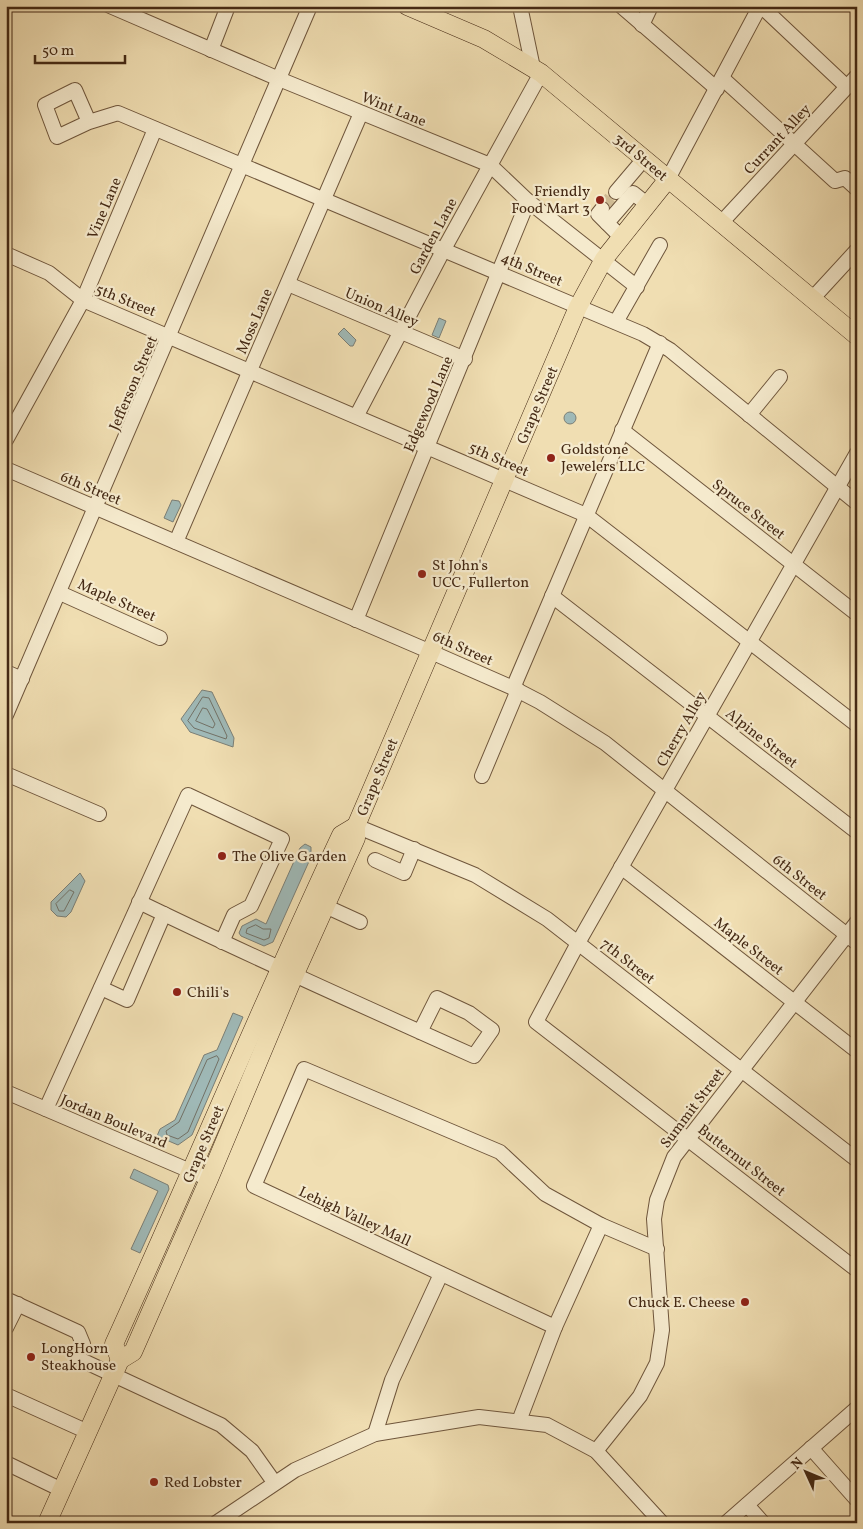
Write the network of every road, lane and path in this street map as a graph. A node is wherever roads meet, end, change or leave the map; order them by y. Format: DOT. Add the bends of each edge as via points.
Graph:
graph roads {
  1 [pos="110,6"];
  2 [pos="228,6"];
  3 [pos="310,6"];
  4 [pos="407,6"];
  5 [pos="520,6"];
  6 [pos="621,6"];
  7 [pos="651,6"];
  8 [pos="761,6"];
  9 [pos="642,25"];
  10 [pos="211,50"];
  11 [pos="537,71"];
  12 [pos="857,76"];
  13 [pos="279,79"];
  14 [pos="719,84"];
  15 [pos="847,86"];
  16 [pos="361,113"];
  17 [pos="89,122"];
  18 [pos="156,129"];
  19 [pos="794,144"];
  20 [pos="644,159"];
  21 [pos="243,165"];
  22 [pos="490,166"];
  23 [pos="627,179"];
  24 [pos="668,179"];
  25 [pos="857,189"];
  26 [pos="616,192"];
  27 [pos="633,193"];
  28 [pos="325,199"];
  29 [pos="528,201"];
  30 [pos="648,205"];
  31 [pos="602,208"];
  32 [pos="606,222"];
  33 [pos="721,224"];
  34 [pos="620,237"];
  35 [pos="660,245"];
  36 [pos="444,249"];
  37 [pos="857,250"];
  38 [pos="6,254"];
  39 [pos="604,259"];
  40 [pos="498,272"];
  41 [pos="288,284"];
  42 [pos="637,287"];
  43 [pos="812,299"];
  44 [pos="83,300"];
  45 [pos="578,307"];
  46 [pos="616,322"];
  47 [pos="401,332"];
  48 [pos="170,336"];
  49 [pos="857,336"];
  50 [pos="660,343"];
  51 [pos="465,359"];
  52 [pos="251,370"];
  53 [pos="780,377"];
  54 [pos="357,415"];
  55 [pos="749,416"];
  56 [pos="622,430"];
  57 [pos="6,440"];
  58 [pos="428,446"];
  59 [pos="857,453"];
  60 [pos="6,469"];
  61 [pos="506,480"];
  62 [pos="837,487"];
  63 [pos="857,503"];
  64 [pos="96,508"];
  65 [pos="586,514"];
  66 [pos="176,542"];
  67 [pos="794,564"];
  68 [pos="60,593"];
  69 [pos="552,596"];
  70 [pos="857,614"];
  71 [pos="356,620"];
  72 [pos="160,638"];
  73 [pos="750,642"];
  74 [pos="432,652"];
  75 [pos="6,672"];
  76 [pos="22,679"];
  77 [pos="516,689"];
  78 [pos="6,715"];
  79 [pos="707,717"];
  80 [pos="857,725"];
  81 [pos="6,774"];
  82 [pos="482,776"];
  83 [pos="664,790"];
  84 [pos="99,814"];
  85 [pos="356,826"];
  86 [pos="857,832"];
  87 [pos="414,849"];
  88 [pos="374,860"];
  89 [pos="621,867"];
  90 [pos="139,902"];
  91 [pos="325,906"];
  92 [pos="164,914"];
  93 [pos="360,922"];
  94 [pos="857,922"];
  95 [pos="852,939"];
  96 [pos="222,942"];
  97 [pos="578,943"];
  98 [pos="286,972"];
  99 [pos="100,988"];
  100 [pos="794,1002"];
  101 [pos="536,1022"];
  102 [pos="420,1032"];
  103 [pos="857,1052"];
  104 [pos="741,1071"];
  105 [pos="6,1092"];
  106 [pos="46,1109"];
  107 [pos="688,1138"];
  108 [pos="857,1160"];
  109 [pos="192,1172"];
  110 [pos="209,1179"];
  111 [pos="601,1225"];
  112 [pos="657,1249"];
  113 [pos="857,1270"];
  114 [pos="441,1274"];
  115 [pos="12,1302"];
  116 [pos="555,1327"];
  117 [pos="6,1328"];
  118 [pos="117,1366"];
  119 [pos="6,1396"];
  120 [pos="857,1408"];
  121 [pos="518,1421"];
  122 [pos="88,1432"];
  123 [pos="375,1434"];
  124 [pos="811,1448"];
  125 [pos="596,1451"];
  126 [pos="6,1463"];
  127 [pos="274,1482"];
  128 [pos="62,1490"];
  129 [pos="857,1500"];
  130 [pos="746,1505"];
  131 [pos="47,1523"];
  132 [pos="216,1523"];
  133 [pos="662,1523"];
  134 [pos="726,1523"];
  135 [pos="763,1523"];
  1 -- 10 [label="street, Wint Lane"];
  2 -- 10 [label="street"];
  3 -- 13 [label="street, Jefferson Street"];
  4 -- 11 [label="main road, 3rd Street" via="484,39"];
  5 -- 11 [label="street"];
  6 -- 9 [label="street"];
  7 -- 9 [label="street"];
  8 -- 14 [label="street, Grape Street"];
  8 -- 15 [label="street"];
  9 -- 14 [label="street"];
  10 -- 13 [label="street, Wint Lane"];
  11 -- 20 [label="main road, 3rd Street"];
  11 -- 22 [label="street, Garden Lane"];
  12 -- 15 [label="street, Currant Alley"];
  13 -- 16 [label="street, Wint Lane"];
  13 -- 21 [label="street, Jefferson Street"];
  14 -- 19 [label="street"];
  14 -- 24 [label="street, Grape Street"];
  15 -- 19 [label="street, Currant Alley"];
  16 -- 22 [label="street, Wint Lane"];
  16 -- 28 [label="street, Moss Lane"];
  17 -- 18 [label="street, 4th Street" via="118,113"];
  18 -- 21 [label="street, 4th Street"];
  18 -- 44 [label="street, Vine Lane"];
  19 -- 25 [label="street" via="835,181 845,178"];
  19 -- 33 [label="street, Currant Alley"];
  20 -- 23 [label="street"];
  20 -- 24 [label="main road, 3rd Street"];
  21 -- 28 [label="street, 4th Street"];
  21 -- 48 [label="street, Jefferson Street"];
  22 -- 29 [label="street, Wint Lane"];
  22 -- 36 [label="street, Garden Lane"];
  23 -- 26 [label="street"];
  23 -- 27 [label="street" via="633,184"];
  24 -- 30 [label="main road, Grape Street"];
  24 -- 33 [label="main road, 3rd Street"];
  27 -- 30 [label="street"];
  27 -- 32 [label="street"];
  28 -- 36 [label="street, 4th Street"];
  28 -- 41 [label="street, Moss Lane"];
  29 -- 39 [label="street, Wint Lane"];
  29 -- 40 [label="street, Edgewood Lane"];
  30 -- 34 [label="main road, Grape Street"];
  31 -- 32 [label="street" via="598,214"];
  32 -- 34 [label="street"];
  33 -- 43 [label="main road, 3rd Street"];
  34 -- 39 [label="main road, Grape Street"];
  35 -- 42 [label="street"];
  36 -- 40 [label="street, 4th Street"];
  36 -- 47 [label="street, Garden Lane"];
  37 -- 43 [label="street"];
  38 -- 44 [label="street, 5th Street" via="48,273"];
  39 -- 42 [label="street, Wint Lane"];
  39 -- 45 [label="main road, Grape Street"];
  40 -- 45 [label="street, 4th Street"];
  40 -- 51 [label="street, Edgewood Lane"];
  41 -- 47 [label="street, Union Alley"];
  41 -- 52 [label="street, Moss Lane"];
  42 -- 46 [label="street"];
  43 -- 49 [label="main road, 3rd Street"];
  44 -- 48 [label="street, 5th Street"];
  44 -- 57 [label="street, Vine Lane"];
  45 -- 46 [label="street, 4th Street"];
  45 -- 61 [label="main road, Grape Street"];
  46 -- 50 [label="street, 4th Street"];
  47 -- 51 [label="street, Union Alley"];
  47 -- 54 [label="street, Garden Lane"];
  48 -- 52 [label="street, 5th Street"];
  48 -- 64 [label="street, Jefferson Street"];
  50 -- 55 [label="street, 4th Street"];
  50 -- 56 [label="street"];
  51 -- 58 [label="street, Edgewood Lane"];
  52 -- 54 [label="street, 5th Street"];
  52 -- 66 [label="street, Moss Lane"];
  53 -- 55 [label="street"];
  54 -- 58 [label="street, 5th Street"];
  55 -- 62 [label="street, 4th Street"];
  56 -- 65 [label="street"];
  56 -- 67 [label="street, Spruce Street"];
  58 -- 61 [label="street, 5th Street"];
  58 -- 71 [label="street, Edgewood Lane"];
  59 -- 62 [label="street, Cherry Alley"];
  60 -- 64 [label="street, 6th Street"];
  61 -- 65 [label="street, 5th Street"];
  61 -- 74 [label="main road, Grape Street"];
  62 -- 63 [label="street, 4th Street"];
  62 -- 67 [label="street, Cherry Alley"];
  64 -- 66 [label="street, 6th Street"];
  64 -- 68 [label="street, Jefferson Street"];
  65 -- 69 [label="street"];
  65 -- 73 [label="street, 5th Street"];
  66 -- 71 [label="street, 6th Street"];
  67 -- 70 [label="street, Spruce Street"];
  67 -- 73 [label="street, Cherry Alley"];
  68 -- 72 [label="street, Maple Street"];
  68 -- 76 [label="street, Jefferson Street"];
  69 -- 77 [label="street"];
  69 -- 79 [label="street, Alpine Street"];
  71 -- 74 [label="street, 6th Street"];
  73 -- 79 [label="street, Cherry Alley"];
  73 -- 80 [label="street, 5th Street"];
  74 -- 77 [label="street, 6th Street"];
  74 -- 85 [label="main road, Grape Street"];
  75 -- 76 [label="street"];
  76 -- 78 [label="street, Jefferson Street"];
  77 -- 82 [label="street"];
  77 -- 83 [label="street, 6th Street" via="605,744"];
  79 -- 83 [label="street, Cherry Alley"];
  79 -- 86 [label="street, Alpine Street"];
  81 -- 84 [label="street"];
  83 -- 89 [label="street, Cherry Alley"];
  83 -- 95 [label="street, 6th Street"];
  85 -- 87 [label="street, 7th Street"];
  85 -- 91 [label="main road, Grape Street" via="356,838"];
  85 -- 98 [label="main road, Grape Street" via="341,835"];
  87 -- 88 [label="street" via="404,873"];
  87 -- 97 [label="street, 7th Street" via="490,882"];
  89 -- 97 [label="street, Cherry Alley"];
  89 -- 100 [label="street, Maple Street"];
  90 -- 92 [label="street"];
  90 -- 96 [label="street" via="188,795 282,839 251,906 234,915"];
  90 -- 99 [label="street"];
  91 -- 93 [label="street"];
  91 -- 98 [label="main road, Grape Street"];
  92 -- 96 [label="street"];
  92 -- 99 [label="street" via="127,1000"];
  94 -- 95 [label="street, Summit Street"];
  95 -- 100 [label="street, Summit Street"];
  96 -- 98 [label="street"];
  97 -- 101 [label="street, Cherry Alley"];
  97 -- 104 [label="street, 7th Street"];
  98 -- 102 [label="street"];
  98 -- 109 [label="main road, Grape Street"];
  98 -- 110 [label="main road, Grape Street"];
  99 -- 106 [label="street"];
  100 -- 103 [label="street, Maple Street"];
  100 -- 104 [label="street, Summit Street"];
  101 -- 107 [label="street, Butternut Street"];
  102 -- 102 [label="street" via="474,1056 492,1030 469,1013 437,998"];
  104 -- 107 [label="street, Summit Street"];
  104 -- 108 [label="street, 7th Street"];
  105 -- 106 [label="street, Jordan Boulevard"];
  106 -- 109 [label="street, Jordan Boulevard"];
  107 -- 112 [label="street, Summit Street" via="674,1157 657,1200 654,1219"];
  107 -- 113 [label="street, Butternut Street"];
  109 -- 110 [label="street, Jordan Boulevard"];
  109 -- 118 [label="main road, Grape Street" via="114,1344"];
  110 -- 118 [label="main road, Grape Street" via="133,1352"];
  111 -- 112 [label="street"];
  111 -- 114 [label="street, Lehigh Valley Mall" via="545,1194 500,1152 304,1069 254,1186"];
  111 -- 116 [label="street"];
  112 -- 125 [label="street, Summit Street" via="662,1330 657,1363 640,1396"];
  114 -- 116 [label="street, Lehigh Valley Mall"];
  114 -- 123 [label="street" via="392,1380"];
  115 -- 117 [label="street"];
  115 -- 118 [label="street" via="78,1332 83,1344 77,1358"];
  116 -- 121 [label="street"];
  118 -- 122 [label="main road, Grape Street"];
  118 -- 127 [label="street" via="221,1425 252,1451"];
  119 -- 122 [label="street"];
  120 -- 124 [label="street"];
  121 -- 123 [label="street" via="479,1416"];
  121 -- 125 [label="street" via="547,1425"];
  122 -- 128 [label="main road, Grape Street"];
  123 -- 127 [label="street"];
  124 -- 129 [label="street"];
  124 -- 130 [label="street"];
  125 -- 133 [label="street"];
  126 -- 128 [label="street"];
  127 -- 132 [label="street"];
  128 -- 131 [label="main road, Grape Street"];
  130 -- 134 [label="street"];
  130 -- 135 [label="street"];
}
